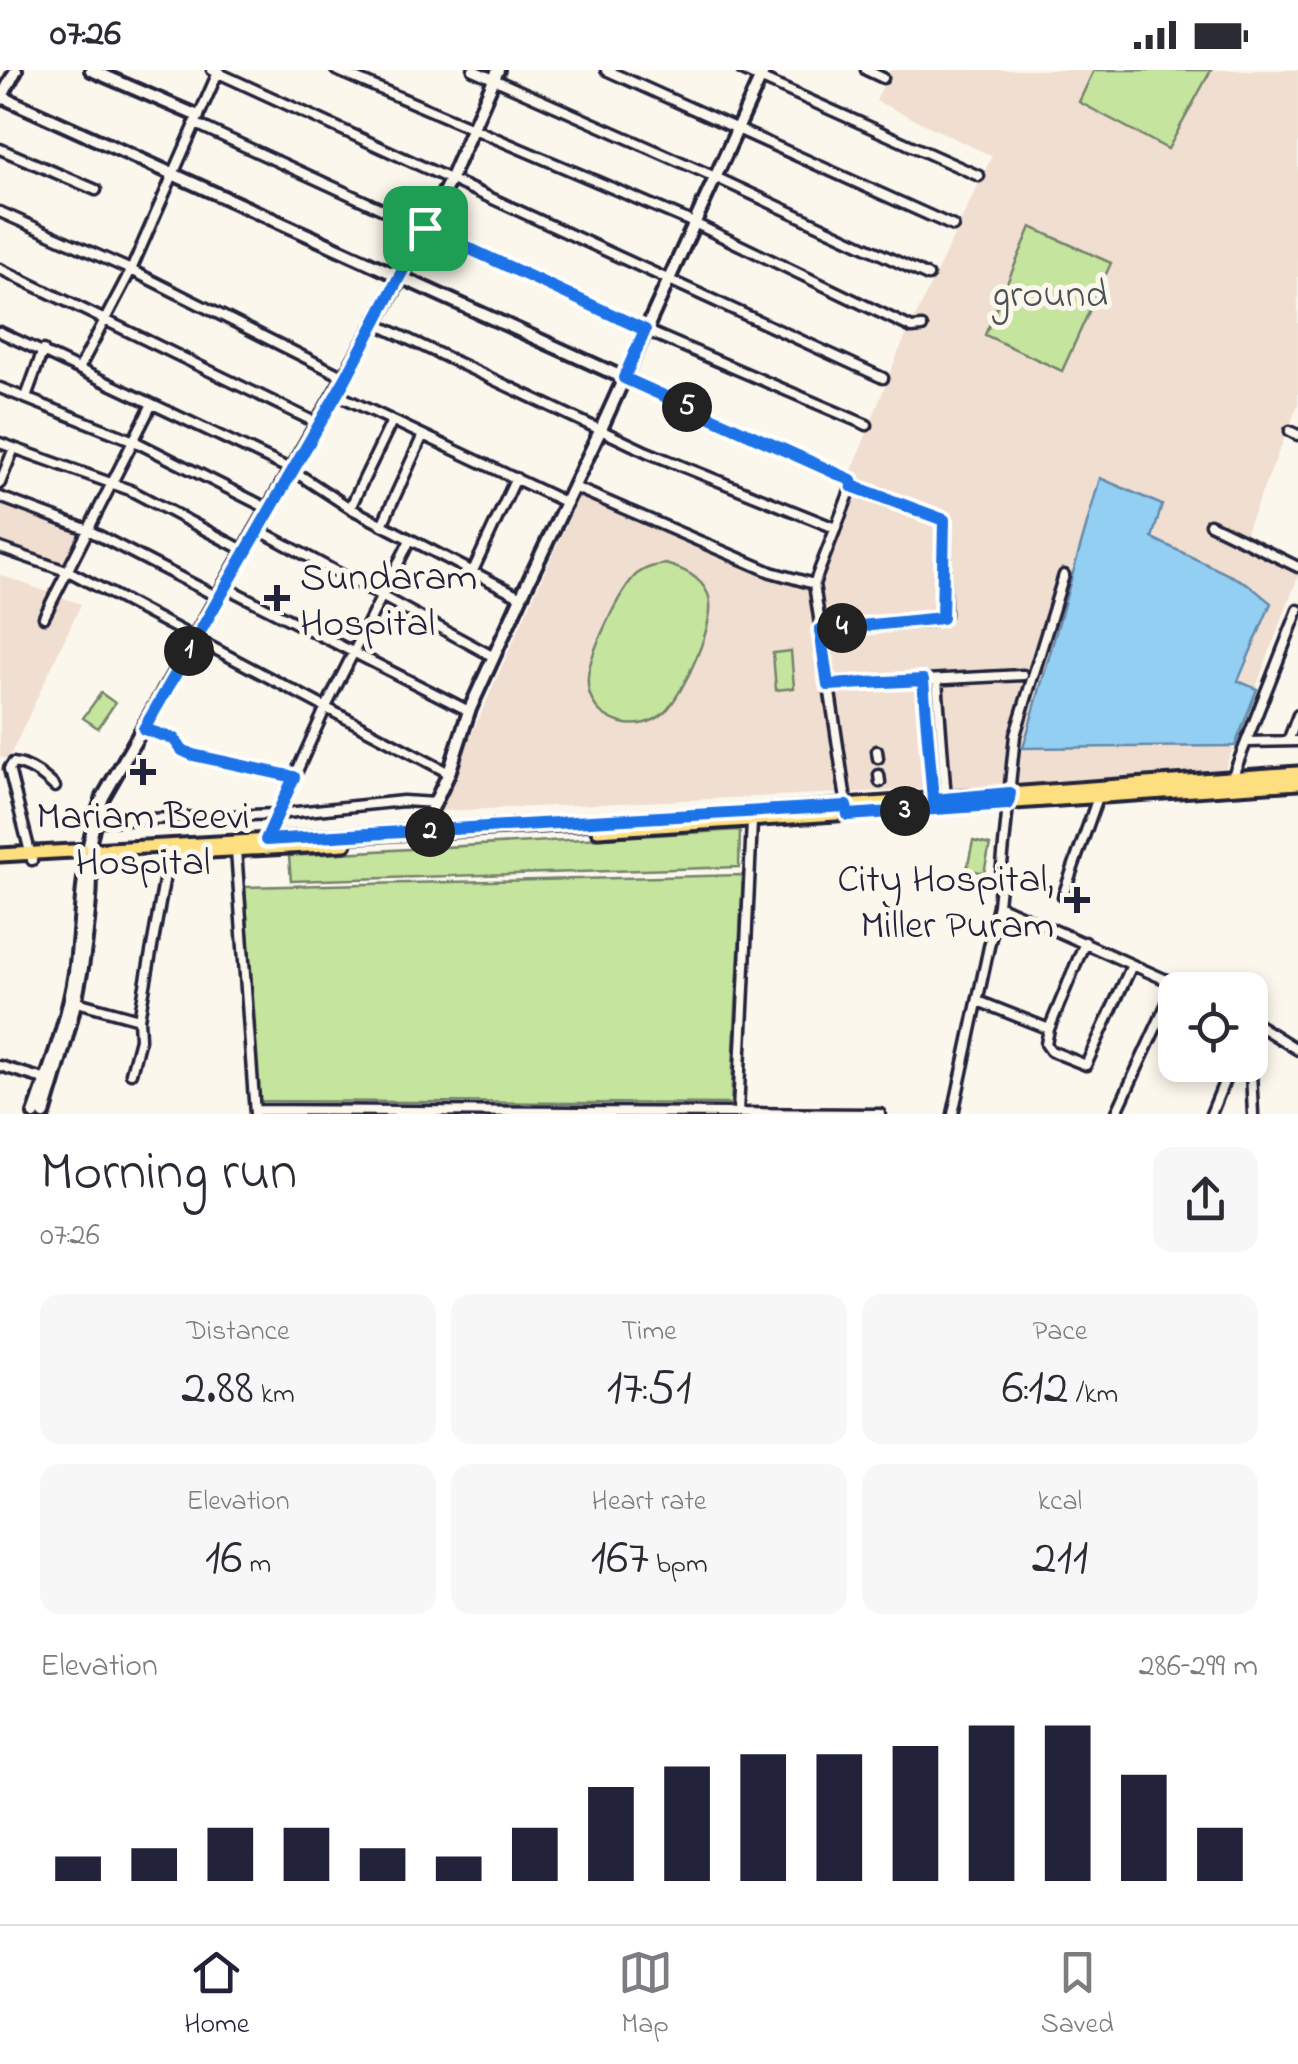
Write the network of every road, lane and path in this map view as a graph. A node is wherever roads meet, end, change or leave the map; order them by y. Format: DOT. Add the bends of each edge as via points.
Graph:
graph roads {
  1 [pos="16,70"];
  2 [pos="91,70"];
  3 [pos="336,70"];
  4 [pos="473,70"];
  5 [pos="606,70"];
  6 [pos="742,70"];
  7 [pos="866,70"];
  8 [pos="216,71"];
  9 [pos="496,74"];
  10 [pos="763,74"];
  11 [pos="883,78"];
  12 [pos="1,98"];
  13 [pos="196,120"];
  14 [pos="472,129"];
  15 [pos="736,130"];
  16 [pos="0,149"];
  17 [pos="175,176"];
  18 [pos="979,176"];
  19 [pos="715,177"];
  20 [pos="450,180"];
  21 [pos="96,190"];
  22 [pos="0,212"];
  23 [pos="694,223"];
  24 [pos="953,226"];
  25 [pos="425,228"];
  26 [pos="0,269"];
  27 [pos="131,270"];
  28 [pos="928,276"];
  29 [pos="669,277"];
  30 [pos="401,278"];
  31 [pos="104,320"];
  32 [pos="376,324"];
  33 [pos="917,328"];
  34 [pos="645,330"];
  35 [pos="0,332"];
  36 [pos="43,350"];
  37 [pos="80,368"];
  38 [pos="346,378"];
  39 [pos="624,378"];
  40 [pos="883,378"];
  41 [pos="0,388"];
  42 [pos="336,394"];
  43 [pos="26,397"];
  44 [pos="152,404"];
  45 [pos="392,421"];
  46 [pos="319,424"];
  47 [pos="867,425"];
  48 [pos="601,430"];
  49 [pos="423,434"];
  50 [pos="134,441"];
  51 [pos="0,442"];
  52 [pos="14,448"];
  53 [pos="292,470"];
  54 [pos="516,478"];
  55 [pos="0,482"];
  56 [pos="112,483"];
  57 [pos="574,486"];
  58 [pos="852,486"];
  59 [pos="0,496"];
  60 [pos="567,503"];
  61 [pos="269,508"];
  62 [pos="350,508"];
  63 [pos="1210,524"];
  64 [pos="382,525"];
  65 [pos="834,528"];
  66 [pos="86,529"];
  67 [pos="257,529"];
  68 [pos="410,540"];
  69 [pos="0,548"];
  70 [pos="245,551"];
  71 [pos="1298,567"];
  72 [pos="66,571"];
  73 [pos="472,574"];
  74 [pos="1064,575"];
  75 [pos="814,584"];
  76 [pos="222,592"];
  77 [pos="381,597"];
  78 [pos="520,597"];
  79 [pos="1298,610"];
  80 [pos="44,618"];
  81 [pos="1295,626"];
  82 [pos="820,630"];
  83 [pos="196,638"];
  84 [pos="353,651"];
  85 [pos="494,657"];
  86 [pos="1023,675"];
  87 [pos="923,680"];
  88 [pos="937,680"];
  89 [pos="828,685"];
  90 [pos="325,710"];
  91 [pos="470,711"];
  92 [pos="1298,715"];
  93 [pos="144,729"];
  94 [pos="1293,741"];
  95 [pos="1247,742"];
  96 [pos="0,758"];
  97 [pos="11,765"];
  98 [pos="449,773"];
  99 [pos="1298,773"];
  100 [pos="294,777"];
  101 [pos="1231,783"];
  102 [pos="1298,783"];
  103 [pos="55,786"];
  104 [pos="1098,797"];
  105 [pos="1009,798"];
  106 [pos="939,799"];
  107 [pos="436,803"];
  108 [pos="847,810"];
  109 [pos="277,814"];
  110 [pos="94,821"];
  111 [pos="752,822"];
  112 [pos="418,836"];
  113 [pos="264,844"];
  114 [pos="236,850"];
  115 [pos="88,853"];
  116 [pos="169,853"];
  117 [pos="32,857"];
  118 [pos="0,859"];
  119 [pos="1063,896"];
  120 [pos="998,905"];
  121 [pos="1085,942"];
  122 [pos="1132,965"];
  123 [pos="1158,976"];
  124 [pos="74,1000"];
  125 [pos="978,1001"];
  126 [pos="139,1019"];
  127 [pos="1158,1023"];
  128 [pos="1049,1029"];
  129 [pos="1268,1031"];
  130 [pos="1298,1050"];
  131 [pos="0,1066"];
  132 [pos="131,1073"];
  133 [pos="50,1081"];
  134 [pos="1224,1082"];
  135 [pos="1251,1082"];
  136 [pos="255,1112"];
  137 [pos="426,1112"];
  138 [pos="472,1112"];
  139 [pos="518,1112"];
  140 [pos="566,1112"];
  141 [pos="738,1112"];
  142 [pos="617,1113"];
  143 [pos="34,1114"];
  144 [pos="44,1114"];
  145 [pos="834,1114"];
  146 [pos="880,1114"];
  147 [pos="953,1114"];
  148 [pos="1116,1114"];
  149 [pos="1212,1114"];
  150 [pos="1253,1114"];
  1 -- 12 [label="street"];
  2 -- 13 [label="street"];
  3 -- 14 [label="street"];
  4 -- 9 [label="street"];
  5 -- 15 [label="street"];
  6 -- 10 [label="street"];
  7 -- 11 [label="street"];
  8 -- 13 [label="street"];
  8 -- 20 [label="street"];
  9 -- 14 [label="street"];
  9 -- 19 [label="street"];
  10 -- 15 [label="street"];
  10 -- 18 [label="street"];
  12 -- 17 [label="street"];
  13 -- 17 [label="street"];
  13 -- 25 [label="street"];
  14 -- 20 [label="street"];
  14 -- 23 [label="street"];
  15 -- 19 [label="street"];
  15 -- 24 [label="street"];
  16 -- 21 [label="street"];
  17 -- 27 [label="street"];
  17 -- 30 [label="street"];
  19 -- 23 [label="street"];
  19 -- 28 [label="street"];
  20 -- 25 [label="street"];
  20 -- 29 [label="street"];
  22 -- 27 [label="street"];
  23 -- 29 [label="street"];
  23 -- 33 [label="street"];
  25 -- 30 [label="street"];
  25 -- 34 [label="street"];
  26 -- 31 [label="street"];
  27 -- 31 [label="street"];
  27 -- 38 [label="street"];
  29 -- 34 [label="street"];
  29 -- 40 [label="street"];
  30 -- 32 [label="street"];
  30 -- 39 [label="street"];
  31 -- 37 [label="street"];
  31 -- 46 [label="street"];
  32 -- 38 [label="street"];
  32 -- 48 [label="street"];
  34 -- 39 [label="street"];
  34 -- 47 [label="street"];
  35 -- 36 [label="street"];
  36 -- 37 [label="street"];
  36 -- 43 [label="street"];
  37 -- 44 [label="street"];
  38 -- 42 [label="street"];
  39 -- 48 [label="street"];
  39 -- 58 [label="street"];
  41 -- 43 [label="street"];
  42 -- 45 [label="street"];
  42 -- 46 [label="street"];
  43 -- 50 [label="street"];
  44 -- 50 [label="street"];
  44 -- 53 [label="street"];
  45 -- 49 [label="street"];
  45 -- 62 [label="street"];
  46 -- 53 [label="street"];
  48 -- 57 [label="street"];
  48 -- 65 [label="street"];
  49 -- 54 [label="street"];
  49 -- 64 [label="street"];
  50 -- 56 [label="street"];
  50 -- 61 [label="street"];
  51 -- 52 [label="street"];
  52 -- 55 [label="street"];
  52 -- 56 [label="street"];
  53 -- 61 [label="street"];
  53 -- 62 [label="street"];
  54 -- 60 [label="street"];
  54 -- 73 [label="street"];
  56 -- 66 [label="street"];
  56 -- 70 [label="street"];
  57 -- 60 [label="street"];
  57 -- 75 [label="street" via="770,572"];
  58 -- 65 [label="street"];
  58 -- 82 [label="street" via="944,520 945,614 932,621"];
  59 -- 66 [label="street"];
  60 -- 78 [label="street"];
  61 -- 67 [label="street"];
  62 -- 64 [label="street"];
  63 -- 71 [label="street"];
  64 -- 68 [label="street"];
  65 -- 75 [label="street"];
  66 -- 72 [label="street"];
  66 -- 76 [label="street"];
  67 -- 70 [label="street"];
  67 -- 77 [label="street"];
  68 -- 73 [label="street"];
  68 -- 77 [label="street"];
  69 -- 72 [label="street"];
  70 -- 76 [label="street"];
  72 -- 80 [label="street"];
  72 -- 83 [label="street"];
  73 -- 78 [label="street"];
  74 -- 105 [label="street" via="1015,735"];
  75 -- 82 [label="street"];
  76 -- 83 [label="street"];
  76 -- 84 [label="street"];
  77 -- 84 [label="street"];
  77 -- 85 [label="street"];
  78 -- 85 [label="street"];
  79 -- 81 [label="street"];
  81 -- 95 [label="street"];
  82 -- 89 [label="street"];
  83 -- 90 [label="street"];
  83 -- 93 [label="street"];
  84 -- 90 [label="street"];
  84 -- 91 [label="street"];
  85 -- 91 [label="street"];
  86 -- 88 [label="street"];
  87 -- 88 [label="street"];
  87 -- 89 [label="street"];
  87 -- 106 [label="street"];
  88 -- 106 [label="street"];
  89 -- 108 [label="street"];
  90 -- 98 [label="street"];
  90 -- 100 [label="street"];
  91 -- 98 [label="street"];
  92 -- 94 [label="street"];
  93 -- 100 [label="street" via="174,739 193,755"];
  93 -- 110 [label="street"];
  94 -- 95 [label="street"];
  95 -- 101 [label="street"];
  96 -- 97 [label="street"];
  97 -- 103 [label="street" via="32,769"];
  97 -- 117 [label="street"];
  98 -- 107 [label="street"];
  99 -- 101 [label="main road"];
  100 -- 109 [label="street"];
  101 -- 102 [label="main road"];
  101 -- 104 [label="main road"];
  101 -- 105 [label="main road"];
  104 -- 105 [label="main road"];
  104 -- 119 [label="street"];
  105 -- 106 [label="main road"];
  105 -- 108 [label="main road"];
  105 -- 120 [label="street"];
  106 -- 108 [label="main road"];
  107 -- 109 [label="street"];
  107 -- 112 [label="street"];
  108 -- 111 [label="main road"];
  108 -- 112 [label="main road"];
  109 -- 110 [label="street"];
  109 -- 113 [label="street"];
  110 -- 115 [label="street"];
  111 -- 112 [label="main road"];
  111 -- 141 [label="street"];
  112 -- 113 [label="main road"];
  113 -- 114 [label="main road"];
  113 -- 115 [label="main road"];
  114 -- 116 [label="main road"];
  114 -- 136 [label="street"];
  115 -- 116 [label="main road"];
  115 -- 117 [label="main road"];
  115 -- 124 [label="street" via="83,976"];
  116 -- 126 [label="street"];
  117 -- 118 [label="main road"];
  120 -- 121 [label="street"];
  120 -- 125 [label="street"];
  121 -- 122 [label="street"];
  121 -- 128 [label="street"];
  122 -- 123 [label="street"];
  122 -- 128 [label="street" via="1086,1066 1051,1051"];
  124 -- 126 [label="street"];
  124 -- 133 [label="street"];
  125 -- 128 [label="street"];
  125 -- 147 [label="street"];
  126 -- 132 [label="street"];
  127 -- 148 [label="street"];
  129 -- 130 [label="street"];
  131 -- 133 [label="street"];
  133 -- 143 [label="street"];
  133 -- 144 [label="street"];
  134 -- 149 [label="street"];
  135 -- 150 [label="street"];
  136 -- 137 [label="street"];
  137 -- 138 [label="street"];
  138 -- 139 [label="street"];
  139 -- 140 [label="street"];
  140 -- 142 [label="street"];
  141 -- 142 [label="street"];
  141 -- 145 [label="street"];
  145 -- 146 [label="street"];
}
